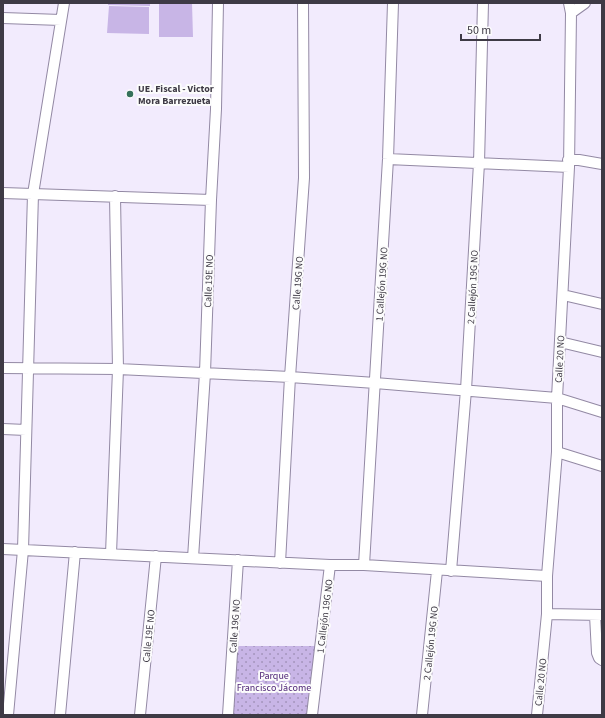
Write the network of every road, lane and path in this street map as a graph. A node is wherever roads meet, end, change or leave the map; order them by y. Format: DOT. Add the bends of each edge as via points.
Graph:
graph roads {
  1 [pos="64,3"];
  2 [pos="218,3"];
  3 [pos="303,3"];
  4 [pos="393,3"];
  5 [pos="482,3"];
  6 [pos="585,3"];
  7 [pos="570,8"];
  8 [pos="3,18"];
  9 [pos="61,20"];
  10 [pos="388,159"];
  11 [pos="479,163"];
  12 [pos="568,163"];
  13 [pos="602,164"];
  14 [pos="3,193"];
  15 [pos="33,194"];
  16 [pos="115,196"];
  17 [pos="211,200"];
  18 [pos="563,295"];
  19 [pos="602,304"];
  20 [pos="560,342"];
  21 [pos="602,352"];
  22 [pos="3,368"];
  23 [pos="29,368"];
  24 [pos="118,369"];
  25 [pos="205,373"];
  26 [pos="290,377"];
  27 [pos="374,383"];
  28 [pos="466,390"];
  29 [pos="557,398"];
  30 [pos="602,412"];
  31 [pos="3,429"];
  32 [pos="26,430"];
  33 [pos="557,452"];
  34 [pos="602,466"];
  35 [pos="3,549"];
  36 [pos="23,550"];
  37 [pos="74,552"];
  38 [pos="111,554"];
  39 [pos="156,556"];
  40 [pos="193,558"];
  41 [pos="238,560"];
  42 [pos="280,562"];
  43 [pos="330,565"];
  44 [pos="364,565"];
  45 [pos="437,570"];
  46 [pos="451,571"];
  47 [pos="547,576"];
  48 [pos="547,614"];
  49 [pos="599,615"];
  50 [pos="602,660"];
  51 [pos="8,715"];
  52 [pos="60,715"];
  53 [pos="140,715"];
  54 [pos="228,715"];
  55 [pos="312,715"];
  56 [pos="422,715"];
  57 [pos="537,715"];
  1 -- 9 [label="street"];
  2 -- 17 [label="street, Calle 19E NO"];
  3 -- 26 [label="street, Calle 19G NO" via="304,178"];
  4 -- 10 [label="street, 1 Callejón 19G NO"];
  5 -- 11 [label="street, 2 Callejón 19G NO"];
  6 -- 7 [label="street"];
  7 -- 12 [label="street, Calle 20 NO"];
  8 -- 9 [label="street"];
  9 -- 15 [label="street"];
  10 -- 11 [label="street"];
  10 -- 27 [label="street, 1 Callejón 19G NO"];
  11 -- 12 [label="street"];
  11 -- 28 [label="street, 2 Callejón 19G NO"];
  12 -- 13 [label="street" via="579,160"];
  12 -- 18 [label="street, Calle 20 NO"];
  14 -- 15 [label="street"];
  15 -- 16 [label="street"];
  15 -- 23 [label="street"];
  16 -- 17 [label="street"];
  16 -- 24 [label="street"];
  17 -- 25 [label="street, Calle 19E NO"];
  18 -- 19 [label="street"];
  18 -- 20 [label="street, Calle 20 NO"];
  20 -- 21 [label="street"];
  20 -- 29 [label="street, Calle 20 NO"];
  22 -- 23 [label="street"];
  23 -- 24 [label="street"];
  23 -- 32 [label="street"];
  24 -- 25 [label="street"];
  24 -- 38 [label="street"];
  25 -- 26 [label="street"];
  25 -- 40 [label="street, Calle 19E NO"];
  26 -- 27 [label="street"];
  26 -- 42 [label="street, Calle 19G NO"];
  27 -- 28 [label="street"];
  27 -- 44 [label="street, 1 Callejón 19G NO"];
  28 -- 29 [label="street"];
  28 -- 46 [label="street, 2 Callejón 19G NO"];
  29 -- 30 [label="street"];
  29 -- 33 [label="street, Calle 20 NO"];
  31 -- 32 [label="street"];
  32 -- 36 [label="street"];
  33 -- 34 [label="street"];
  33 -- 47 [label="street, Calle 20 NO"];
  35 -- 36 [label="street"];
  36 -- 37 [label="street"];
  36 -- 51 [label="street"];
  37 -- 38 [label="street"];
  37 -- 52 [label="street"];
  38 -- 39 [label="street"];
  39 -- 40 [label="street"];
  39 -- 53 [label="street, Calle 19E NO"];
  40 -- 41 [label="street"];
  41 -- 42 [label="street"];
  41 -- 54 [label="street, Calle 19G NO"];
  42 -- 43 [label="street"];
  43 -- 44 [label="street"];
  43 -- 55 [label="street, 1 Callejón 19G NO"];
  44 -- 45 [label="street"];
  45 -- 46 [label="street"];
  45 -- 56 [label="street, 2 Callejón 19G NO"];
  46 -- 47 [label="street"];
  47 -- 48 [label="street, Calle 20 NO"];
  48 -- 49 [label="street"];
  48 -- 57 [label="street, Calle 20 NO"];
  49 -- 50 [label="street" via="597,653"];
}
